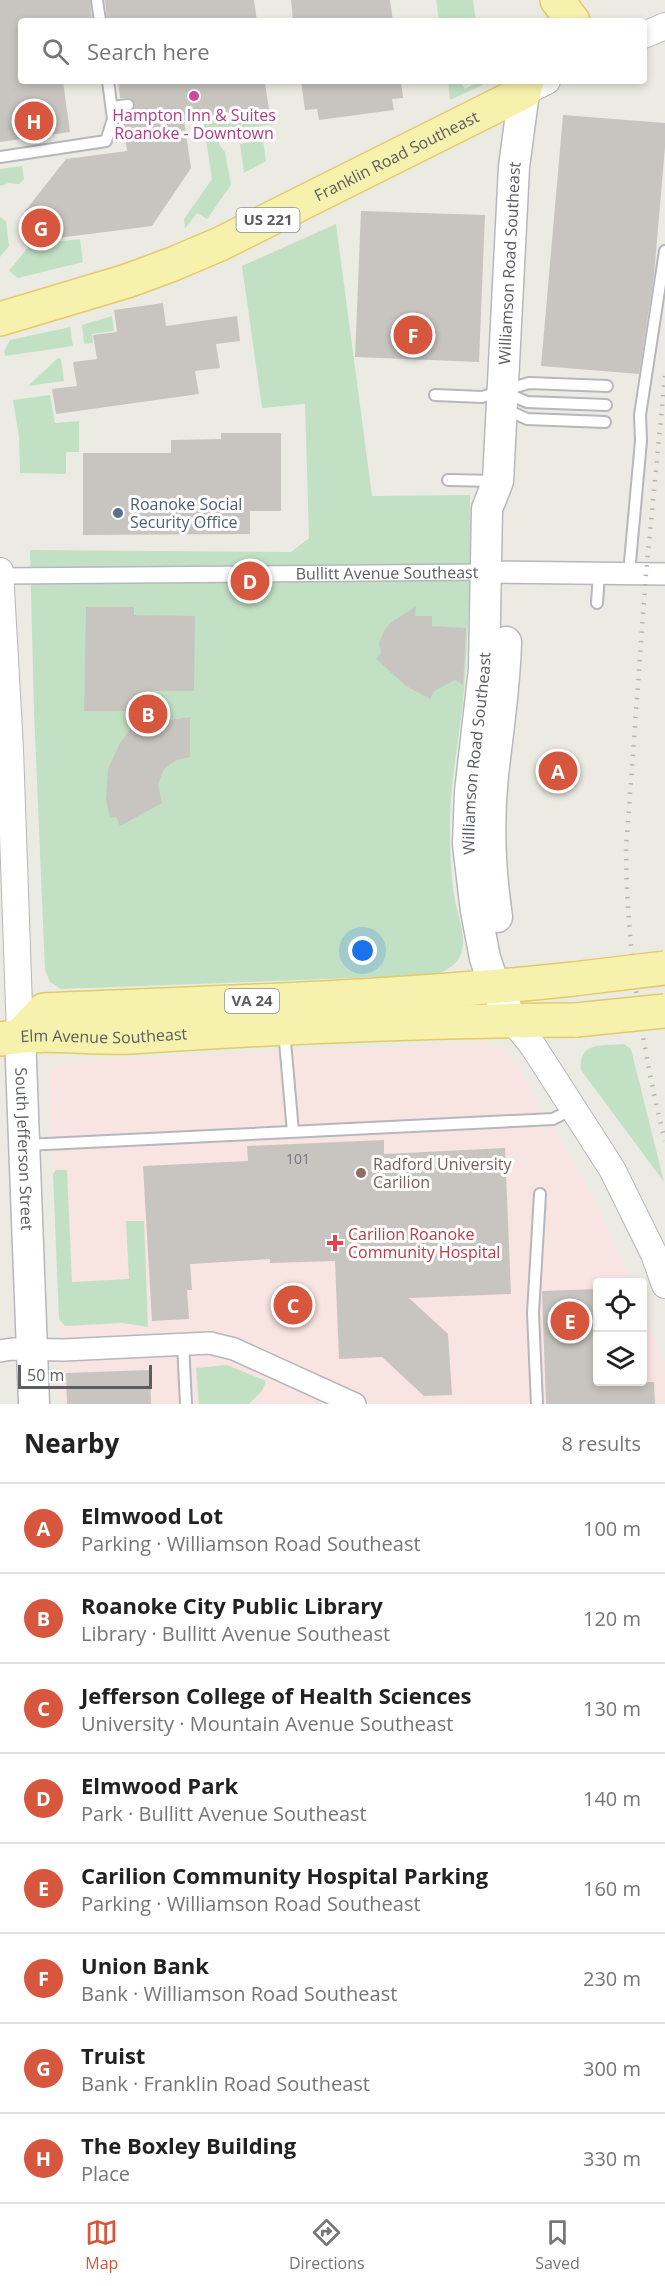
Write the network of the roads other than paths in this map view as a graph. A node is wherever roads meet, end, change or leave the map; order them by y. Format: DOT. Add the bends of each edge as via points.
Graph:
graph roads {
  1 [pos="97,0"];
  2 [pos="543,0"];
  3 [pos="557,0"];
  4 [pos="99,18"];
  5 [pos="540,18"];
  6 [pos="571,18"];
  7 [pos="665,26"];
  8 [pos="647,34"];
  9 [pos="108,84"];
  10 [pos="533,85"];
  11 [pos="128,105"];
  12 [pos="112,107"];
  13 [pos="0,157"];
  14 [pos="665,251"];
  15 [pos="0,319"];
  16 [pos="607,386"];
  17 [pos="435,395"];
  18 [pos="502,399"];
  19 [pos="606,405"];
  20 [pos="605,422"];
  21 [pos="448,480"];
  22 [pos="498,482"];
  23 [pos="496,572"];
  24 [pos="598,573"];
  25 [pos="629,573"];
  26 [pos="665,574"];
  27 [pos="1,583"];
  28 [pos="597,603"];
  29 [pos="5,750"];
  30 [pos="665,968"];
  31 [pos="502,987"];
  32 [pos="665,1011"];
  33 [pos="513,1021"];
  34 [pos="283,1027"];
  35 [pos="10,1037"];
  36 [pos="573,1109"];
  37 [pos="294,1132"];
  38 [pos="23,1145"];
  39 [pos="540,1194"];
  40 [pos="665,1285"];
  41 [pos="183,1343"];
  42 [pos="32,1348"];
  43 [pos="0,1351"];
  44 [pos="34,1404"];
  45 [pos="186,1404"];
  46 [pos="355,1404"];
  47 [pos="537,1404"];
  1 -- 4 [label="lane"];
  2 -- 5 [label="main road"];
  3 -- 6 [label="main road"];
  7 -- 8 [label="street"];
  9 -- 12 [label="lane"];
  10 -- 15 [label="main road, Franklin Road Southeast / US 221" via="211,248 127,281"];
  10 -- 18 [label="main road, Williamson Road Southeast" via="514,167"];
  11 -- 12 [label="lane"];
  12 -- 13 [label="lane" via="113,119 106,141"];
  14 -- 25 [label="lane" via="640,415"];
  16 -- 18 [label="lane" via="529,383"];
  17 -- 18 [label="lane"];
  18 -- 19 [label="lane"];
  18 -- 20 [label="lane" via="526,419"];
  18 -- 22 [label="main road, Williamson Road Southeast"];
  21 -- 22 [label="lane"];
  22 -- 23 [label="main road, Williamson Road Southeast" via="487,509"];
  23 -- 24 [label="street, Bullitt Avenue Southeast"];
  23 -- 27 [label="street, Bullitt Avenue Southeast"];
  23 -- 31 [label="main road, Williamson Road Southeast" via="470,792 468,844 486,963"];
  24 -- 25 [label="street, Bullitt Avenue Southeast"];
  24 -- 28 [label="lane"];
  25 -- 26 [label="street, Bullitt Avenue Southeast"];
  27 -- 29 [label="street, South Jefferson Street"];
  29 -- 35 [label="street, South Jefferson Street" via="11,898"];
  30 -- 31 [label="main road, Elm Avenue Southeast / VA 24, bridge"];
  31 -- 33 [label="main road, Williamson Road Southeast"];
  31 -- 35 [label="main road, Elm Avenue Southeast / VA 24" via="44,1010"];
  32 -- 33 [label="main road, Elm Avenue Southeast / VA 24, bridge" via="576,1020"];
  33 -- 34 [label="main road, Elm Avenue Southeast / VA 24"];
  33 -- 36 [label="street, Williamson Road Southeast"];
  34 -- 35 [label="main road, Elm Avenue Southeast / VA 24" via="119,1037"];
  34 -- 37 [label="lane"];
  35 -- 38 [label="main road, South Jefferson Street"];
  36 -- 37 [label="lane" via="553,1119"];
  36 -- 40 [label="street, Williamson Road Southeast" via="623,1190"];
  37 -- 38 [label="lane"];
  38 -- 42 [label="main road, South Jefferson Street"];
  39 -- 47 [label="lane" via="533,1313"];
  41 -- 42 [label="street" via="64,1350"];
  41 -- 45 [label="lane"];
  41 -- 46 [label="street" via="210,1343 234,1349"];
  42 -- 43 [label="street"];
  42 -- 44 [label="main road, South Jefferson Street"];
}
